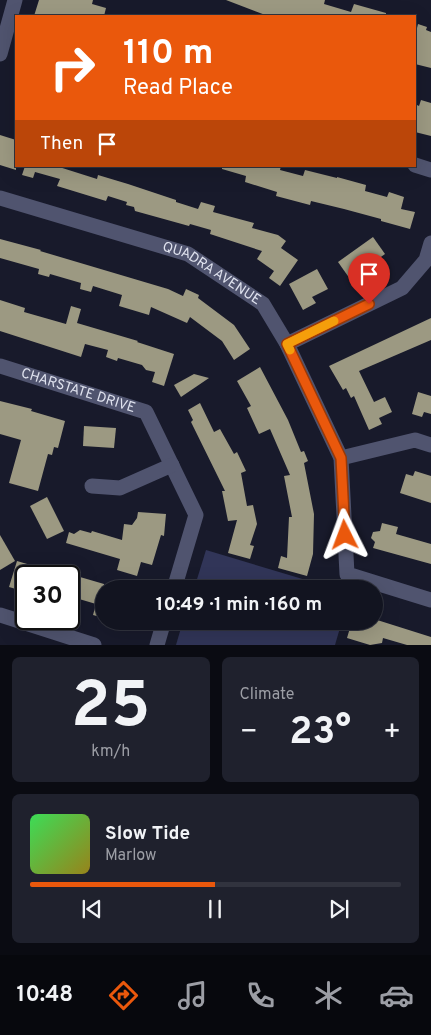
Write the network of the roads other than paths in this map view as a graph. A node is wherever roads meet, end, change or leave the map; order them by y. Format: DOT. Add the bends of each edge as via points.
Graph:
graph roads {
  1 [pos="15,0"];
  2 [pos="5,47"];
  3 [pos="416,165"];
  4 [pos="431,170"];
  5 [pos="0,198"];
  6 [pos="431,243"];
  7 [pos="287,344"];
  8 [pos="0,366"];
  9 [pos="431,445"];
  10 [pos="341,458"];
  11 [pos="172,465"];
  12 [pos="92,486"];
  13 [pos="177,580"];
  14 [pos="431,600"];
  15 [pos="0,616"];
  16 [pos="161,630"];
  17 [pos="94,645"];
  18 [pos="157,645"];
  1 -- 2 [label="street"];
  3 -- 4 [label="street"];
  5 -- 7 [label="street, QUADRA AVENUE" via="188,254 263,304"];
  6 -- 7 [label="street" via="426,260 402,288"];
  7 -- 10 [label="street, QUADRA AVENUE"];
  8 -- 11 [label="street, CHARSTATE DRIVE" via="146,412"];
  9 -- 10 [label="street" via="415,440"];
  10 -- 14 [label="street, QUADRA AVENUE" via="347,574"];
  11 -- 12 [label="street" via="120,488"];
  11 -- 13 [label="street, CHARSTATE DRIVE" via="196,515"];
  15 -- 17 [label="street"];
  16 -- 18 [label="street"];
}
